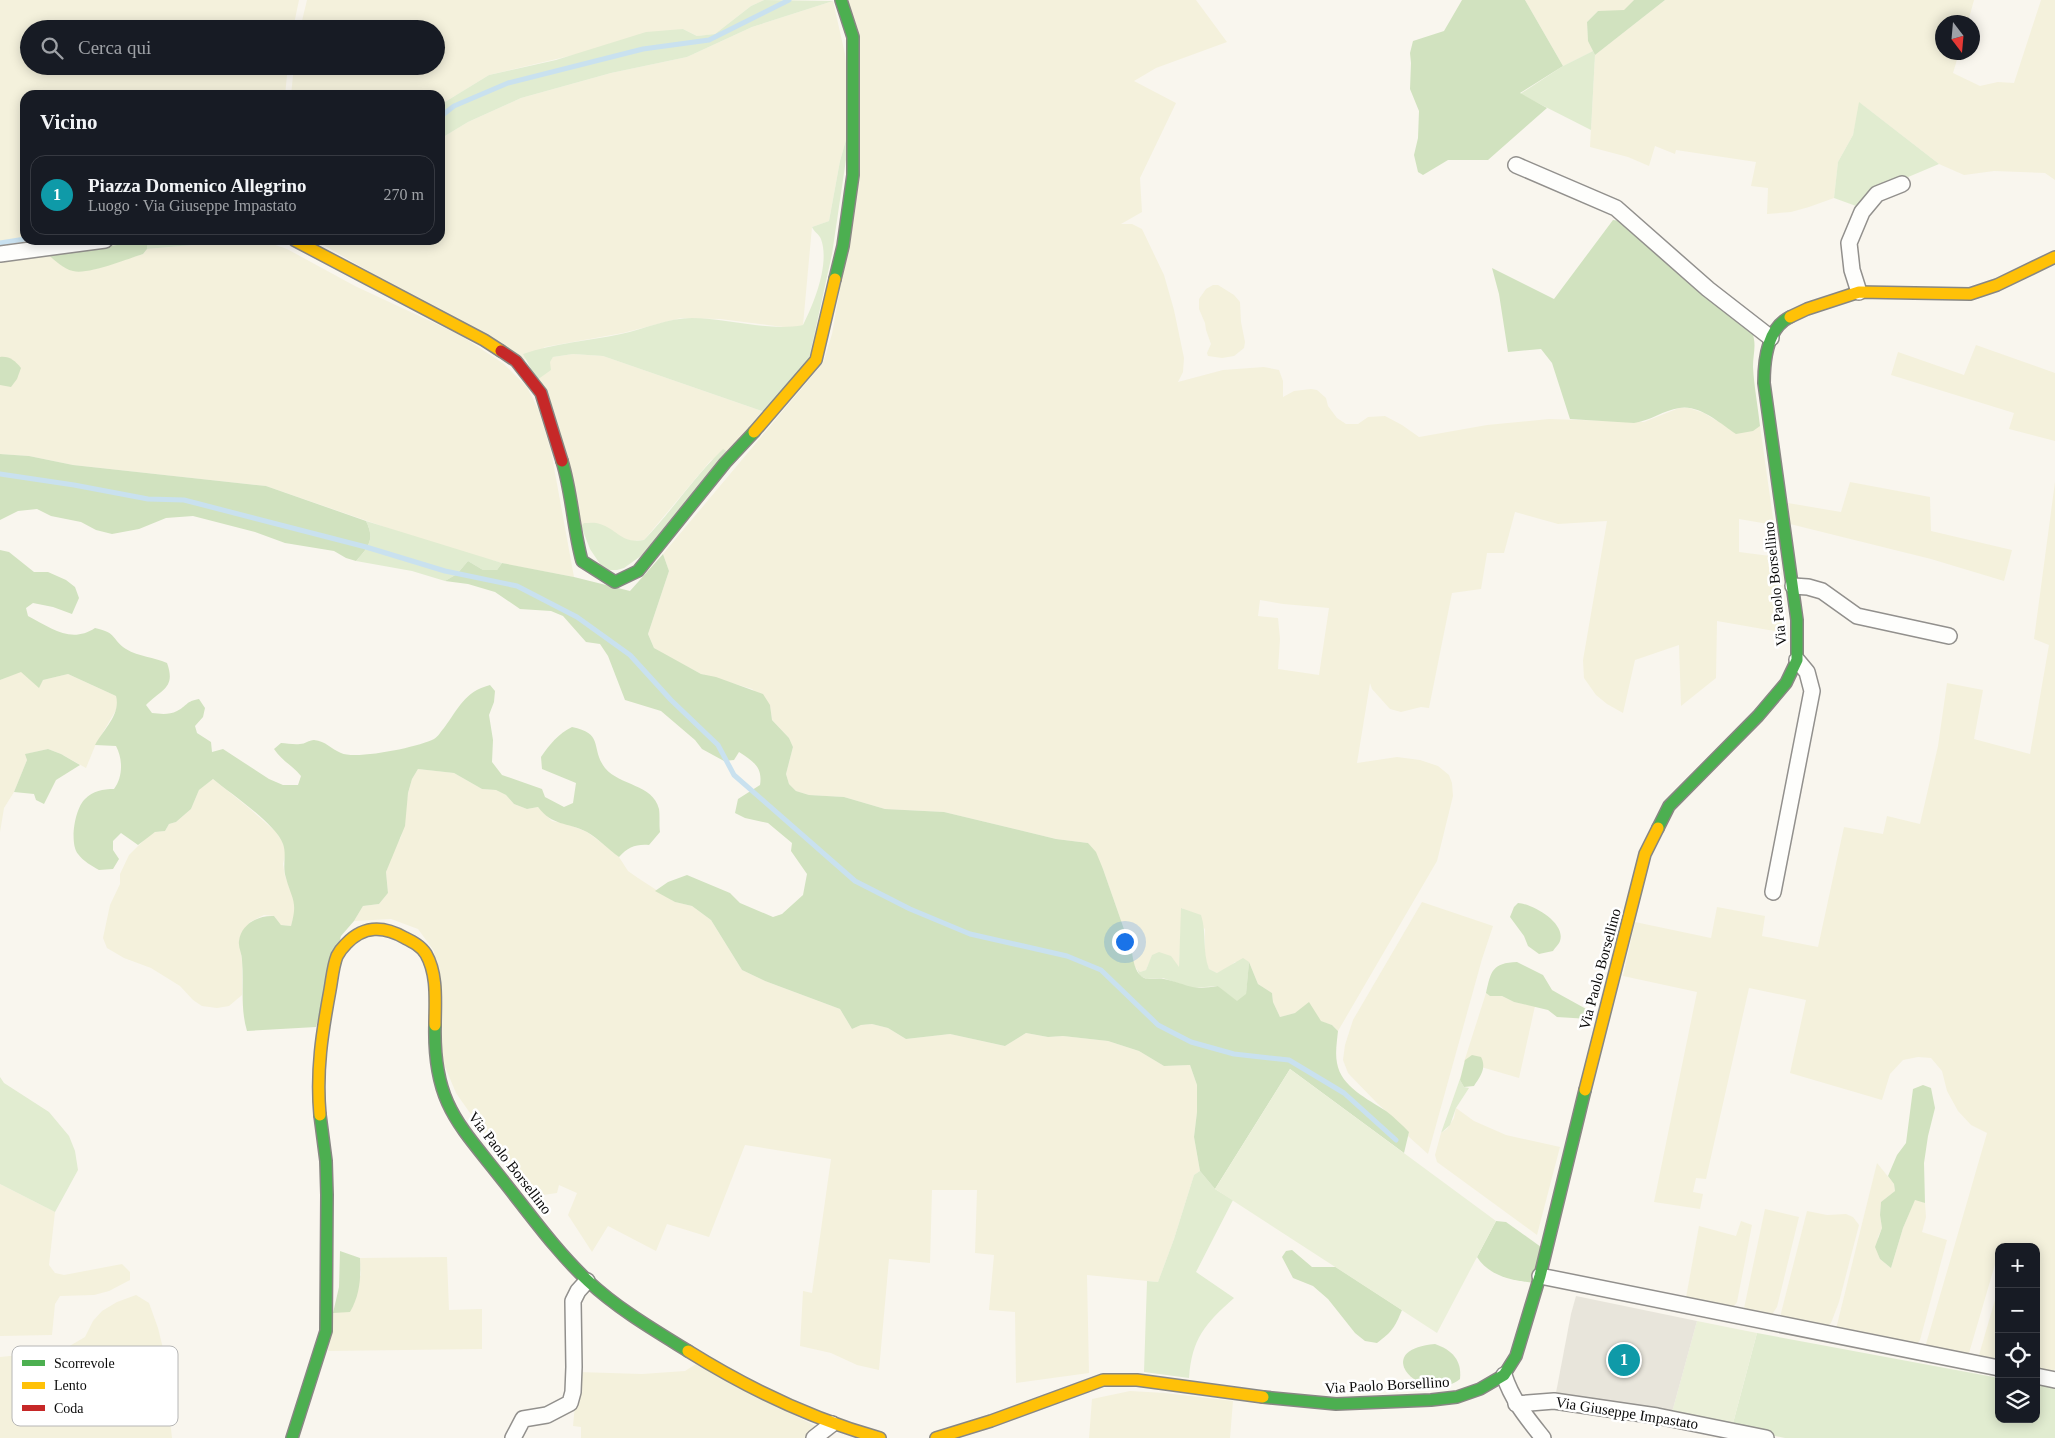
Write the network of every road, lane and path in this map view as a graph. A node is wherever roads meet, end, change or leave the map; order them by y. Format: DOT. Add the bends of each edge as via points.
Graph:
graph roads {
  1 [pos="841,0"];
  2 [pos="1516,165"];
  3 [pos="1902,184"];
  4 [pos="68,245"];
  5 [pos="304,245"];
  6 [pos="0,254"];
  7 [pos="2055,257"];
  8 [pos="1859,292"];
  9 [pos="1771,338"];
  10 [pos="1792,586"];
  11 [pos="1948,636"];
  12 [pos="1797,660"];
  13 [pos="1773,892"];
  14 [pos="1540,1276"];
  15 [pos="588,1281"];
  16 [pos="1995,1367"];
  17 [pos="1504,1376"];
  18 [pos="2040,1377"];
  19 [pos="2055,1380"];
  20 [pos="1516,1404"];
  21 [pos="832,1424"];
  22 [pos="292,1438"];
  23 [pos="513,1438"];
  24 [pos="814,1438"];
  25 [pos="880,1438"];
  26 [pos="936,1438"];
  27 [pos="1543,1438"];
  28 [pos="1766,1438"];
  1 -- 5 [label="street" via="853,38 853,175 842,246 816,360 712,478 638,571 615,582 582,561 567,476 541,394 516,361 484,340"];
  2 -- 9 [label="street" via="1616,208 1708,289"];
  3 -- 8 [label="street" via="1877,194 1862,212 1849,243"];
  4 -- 6 [label="street"];
  7 -- 8 [label="street, Via Paolo Borsellino" via="1997,285 1970,294"];
  8 -- 9 [label="street, Via Paolo Borsellino" via="1784,320"];
  9 -- 10 [label="street, Via Paolo Borsellino" via="1764,360 1764,383"];
  10 -- 11 [label="street" via="1822,591 1857,616"];
  10 -- 12 [label="street, Via Paolo Borsellino" via="1797,620"];
  12 -- 13 [label="street" via="1807,672 1812,691"];
  12 -- 14 [label="street, Via Paolo Borsellino" via="1786,683 1758,716 1669,806 1645,854"];
  14 -- 16 [label="street"];
  14 -- 17 [label="street, Via Paolo Borsellino" via="1516,1356"];
  15 -- 21 [label="street, Via Paolo Borsellino" via="696,1357 782,1404"];
  15 -- 22 [label="street, Via Paolo Borsellino" via="476,1147 444,1096 435,1046 435,985 426,954 418,944 384,928 370,928 356,934 337,956 320,1041 318,1080 327,1195 326,1331"];
  15 -- 23 [label="street" via="573,1302 574,1367 570,1403 547,1415 523,1419"];
  17 -- 20 [label="street"];
  17 -- 26 [label="street, Via Paolo Borsellino" via="1457,1397 1336,1404 1137,1380 1103,1380"];
  18 -- 19 [label="street"];
  20 -- 27 [label="street"];
  20 -- 28 [label="street, Via Giuseppe Impastato" via="1561,1402 1657,1416"];
  21 -- 24 [label="street"];
  21 -- 25 [label="street, Via Paolo Borsellino"];
}
